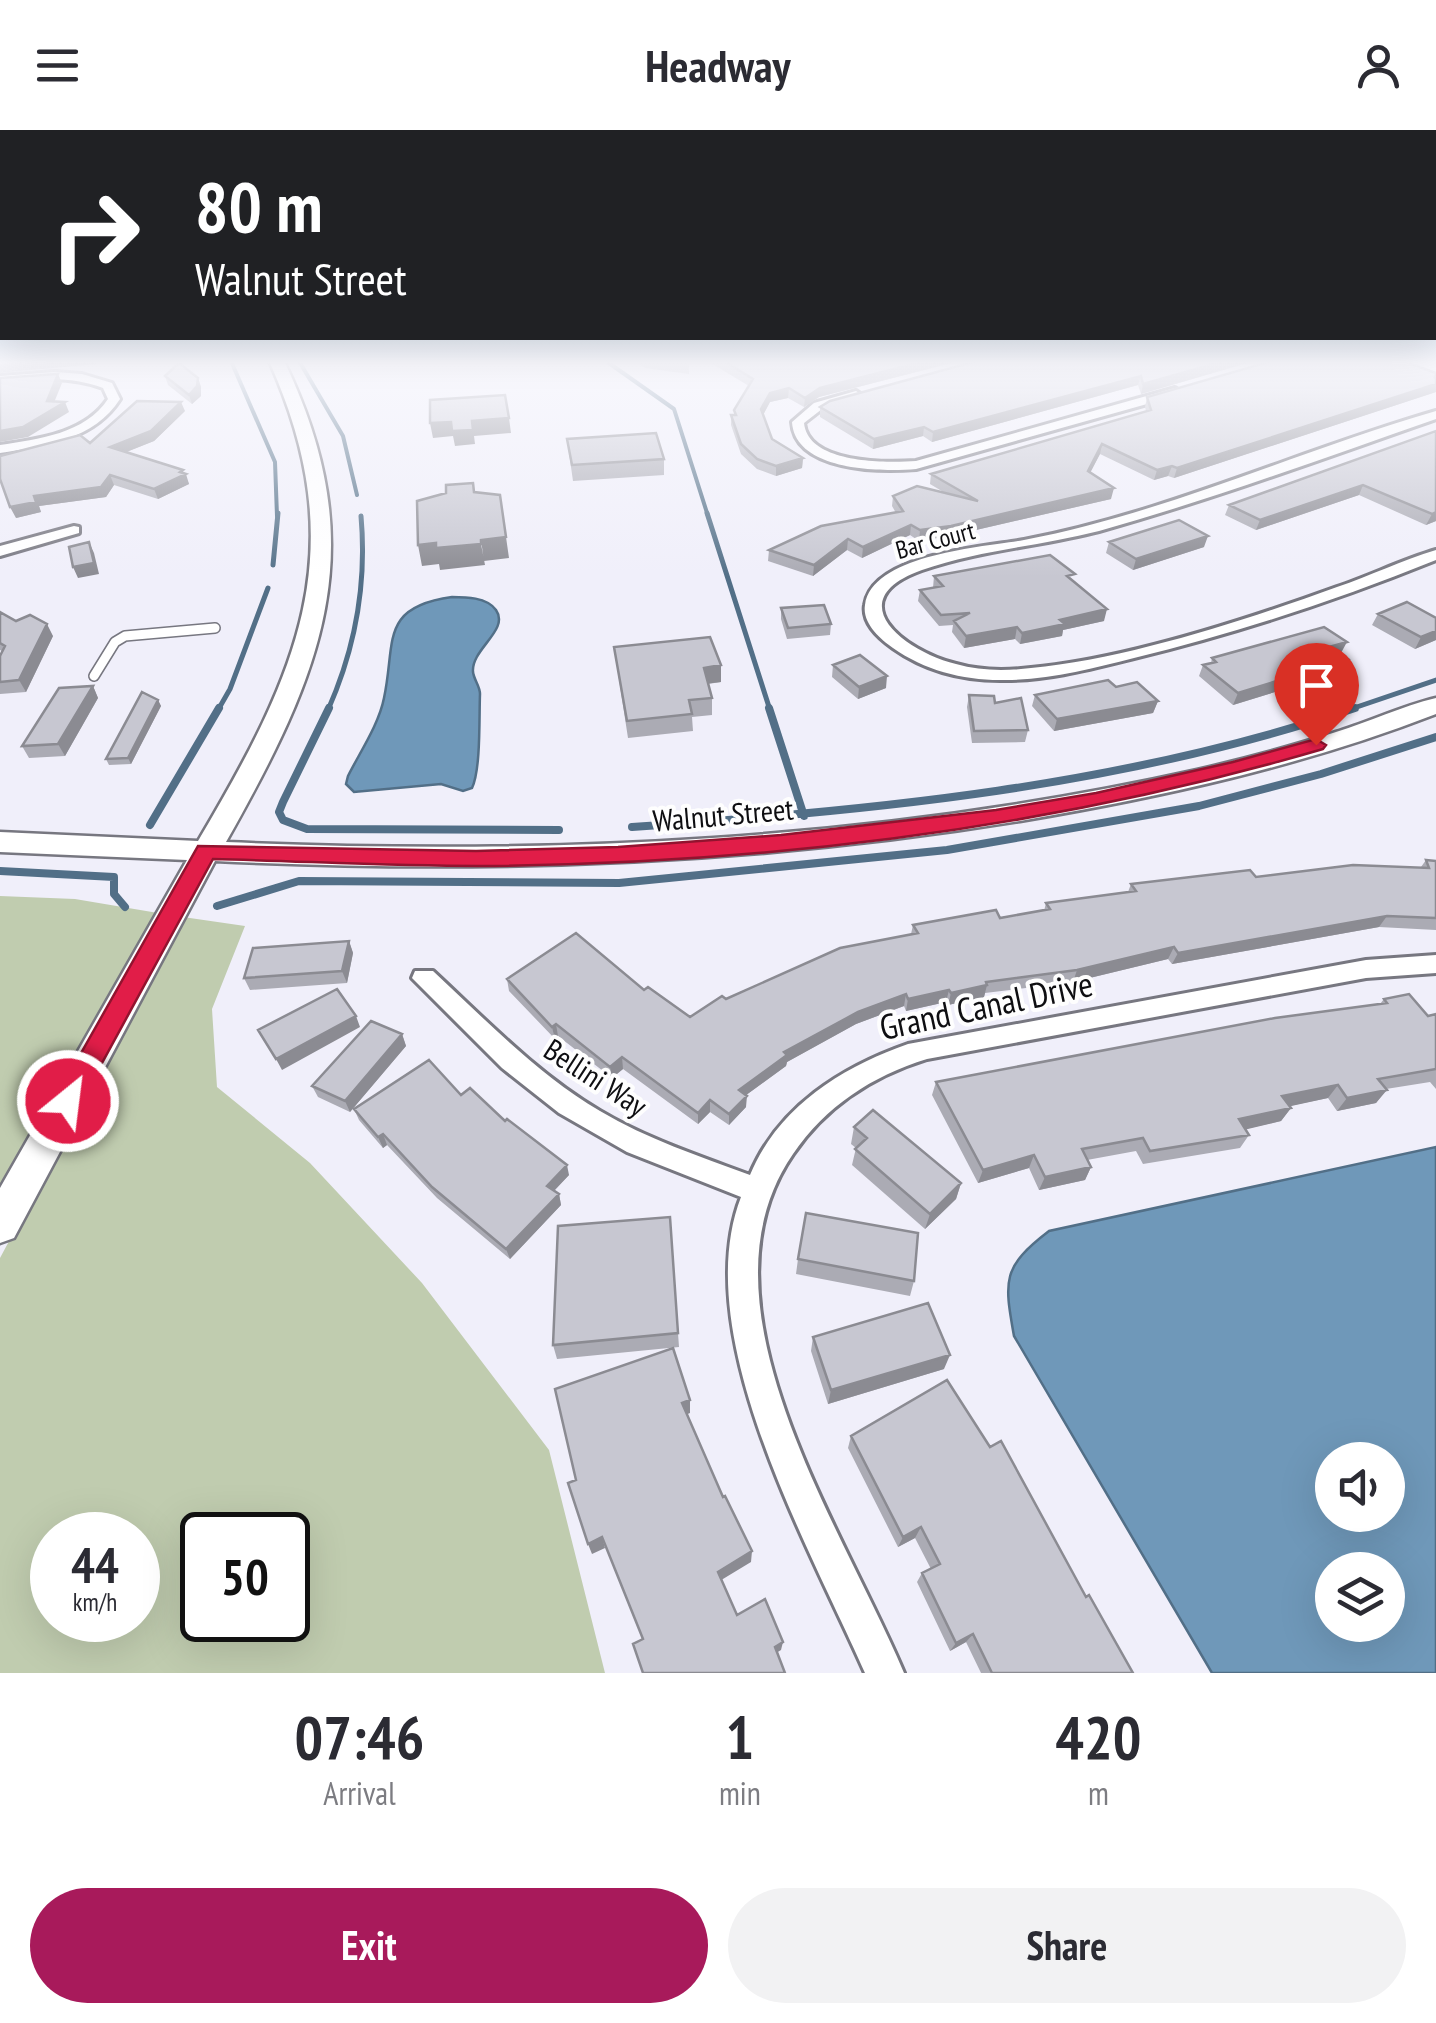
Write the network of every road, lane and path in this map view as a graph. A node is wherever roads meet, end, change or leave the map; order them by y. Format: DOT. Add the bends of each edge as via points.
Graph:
graph roads {
  1 [pos="63,433"];
  2 [pos="307,433"];
  3 [pos="799,433"];
  4 [pos="1031,433"];
  5 [pos="1380,433"];
  6 [pos="0,450"];
  7 [pos="74,530"];
  8 [pos="0,551"];
  9 [pos="1436,555"];
  10 [pos="215,628"];
  11 [pos="94,676"];
  12 [pos="1436,705"];
  13 [pos="0,842"];
  14 [pos="206,851"];
  15 [pos="1436,964"];
  16 [pos="424,978"];
  17 [pos="758,1190"];
  18 [pos="0,1225"];
  19 [pos="886,1673"];
  1 -- 6 [label="street"];
  2 -- 14 [label="main road" via="322,507 321,576 302,656 261,756"];
  3 -- 4 [label="street" via="818,450 877,466 922,464"];
  5 -- 9 [label="street, Bar Court" via="1128,519 916,566 883,584 874,614 893,640 931,662 974,674 1020,675 1251,622"];
  7 -- 8 [label="street"];
  10 -- 11 [label="lane" via="125,636 114,642"];
  12 -- 14 [label="main road, Walnut Street" via="1183,781 890,831 579,856"];
  13 -- 14 [label="main road, Walnut Street"];
  14 -- 18 [label="main road"];
  15 -- 17 [label="street, Grand Canal Drive" via="1366,969 894,1058 834,1090 810,1112 778,1149"];
  16 -- 17 [label="street, Bellini Way" via="570,1106 632,1141"];
  17 -- 19 [label="street, Grand Canal Drive" via="741,1270 748,1346 780,1443"];
}
